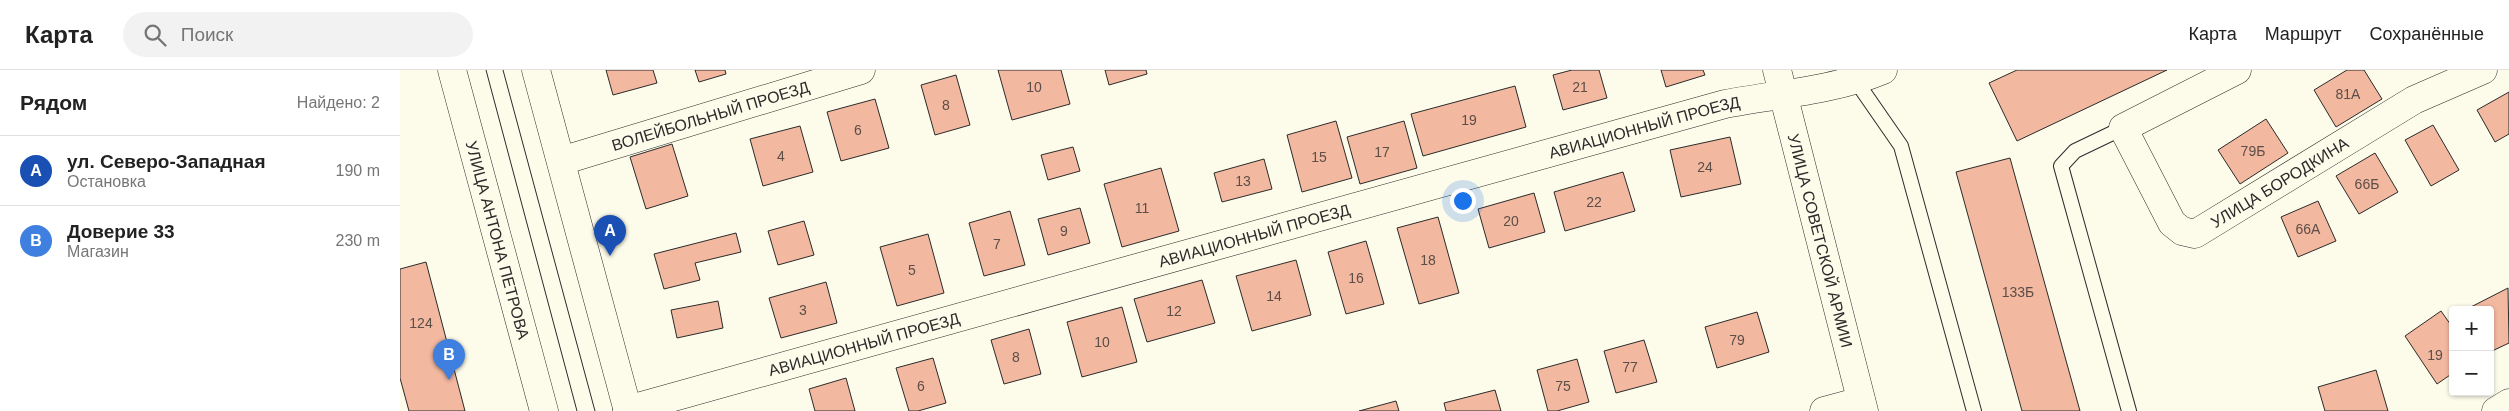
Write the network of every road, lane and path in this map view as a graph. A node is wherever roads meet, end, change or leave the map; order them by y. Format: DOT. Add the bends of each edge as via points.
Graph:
graph roads {
  1 [pos="452,70"];
  2 [pos="536,70"];
  3 [pos="861,70"];
  4 [pos="1883,70"];
  5 [pos="2237,70"];
  6 [pos="2483,70"];
  7 [pos="1856,81"];
  8 [pos="1780,82"];
  9 [pos="2123,128"];
  10 [pos="561,161"];
  11 [pos="2509,403"];
  12 [pos="1862,406"];
  13 [pos="628,410"];
  14 [pos="544,411"];
  15 [pos="1824,411"];
  16 [pos="1974,411"];
  17 [pos="2129,411"];
  18 [pos="2496,411"];
  1 -- 14 [label="street, УЛИЦА АНТОНА ПЕТРОВА"];
  2 -- 10 [label="street"];
  3 -- 10 [label="street, ВОЛЕЙБОЛЬНЫЙ ПРОЕЗД"];
  4 -- 7 [label="street, АВИАЦИОННЫЙ ПРОЕЗД"];
  5 -- 9 [label="street"];
  6 -- 9 [label="street, УЛИЦА БОРОДКИНА" via="2414,100 2195,234 2182,231 2172,223"];
  7 -- 8 [label="street, АВИАЦИОННЫЙ ПРОЕЗД" via="1826,88"];
  7 -- 16 [label="lane" via="1901,146"];
  8 -- 12 [label="street, УЛИЦА СОВЕТСКОЙ АРМИИ"];
  8 -- 13 [label="street, АВИАЦИОННЫЙ ПРОЕЗД" via="1716,107"];
  9 -- 17 [label="lane" via="2075,151 2061,166"];
  10 -- 13 [label="street"];
  11 -- 18 [label="street"];
  12 -- 15 [label="street"];
}
